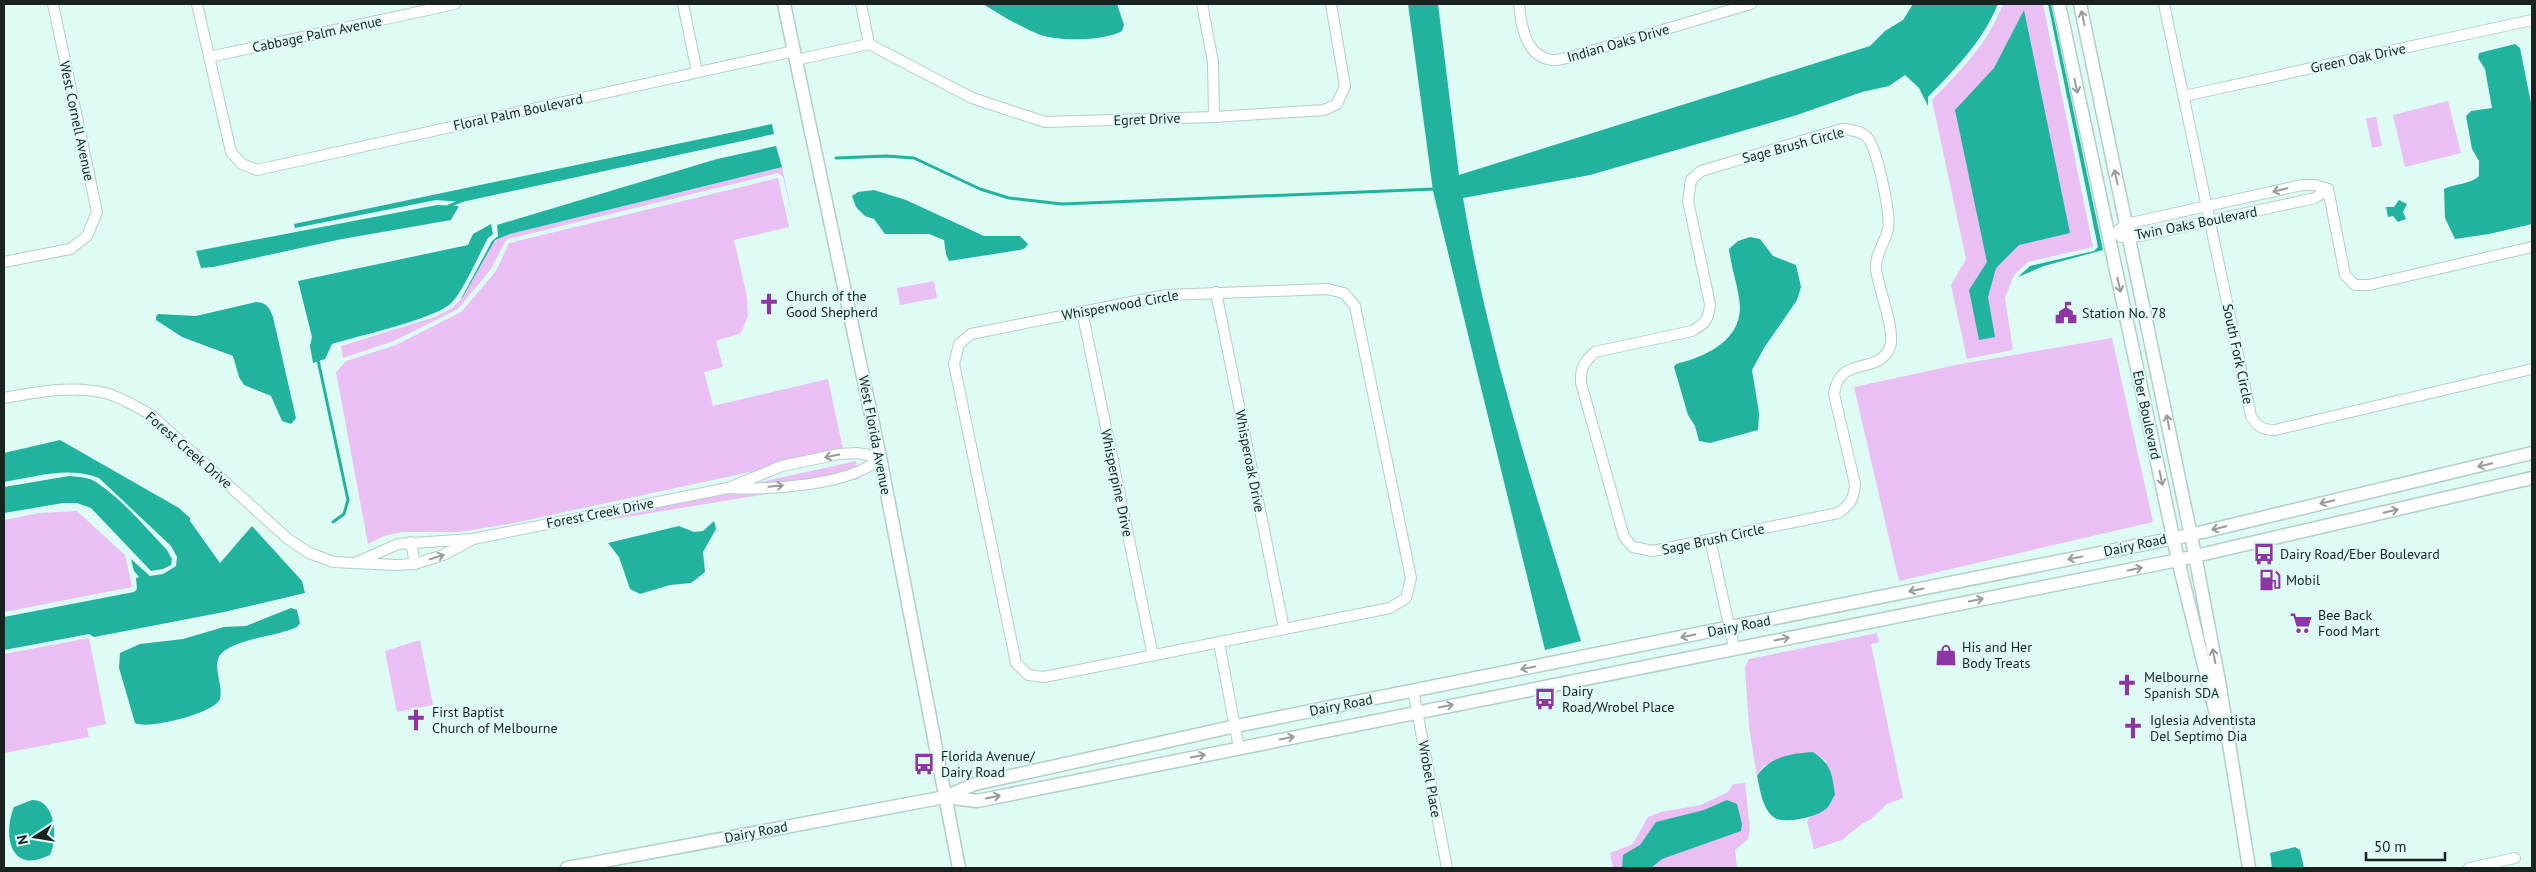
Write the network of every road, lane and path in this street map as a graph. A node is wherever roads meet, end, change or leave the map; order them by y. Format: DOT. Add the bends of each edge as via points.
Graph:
graph roads {
  1 [pos="52,4"];
  2 [pos="197,4"];
  3 [pos="455,4"];
  4 [pos="683,4"];
  5 [pos="784,4"];
  6 [pos="860,4"];
  7 [pos="1202,4"];
  8 [pos="1331,4"];
  9 [pos="1519,4"];
  10 [pos="1751,4"];
  11 [pos="2059,4"];
  12 [pos="2080,4"];
  13 [pos="2164,4"];
  14 [pos="2532,21"];
  15 [pos="869,44"];
  16 [pos="795,55"];
  17 [pos="209,57"];
  18 [pos="697,72"];
  19 [pos="2184,96"];
  20 [pos="1214,117"];
  21 [pos="2328,189"];
  22 [pos="2206,206"];
  23 [pos="2208,222"];
  24 [pos="2127,231"];
  25 [pos="2109,238"];
  26 [pos="2532,247"];
  27 [pos="4,262"];
  28 [pos="1216,292"];
  29 [pos="1082,311"];
  30 [pos="2532,369"];
  31 [pos="4,398"];
  32 [pos="2532,453"];
  33 [pos="880,457"];
  34 [pos="2532,478"];
  35 [pos="728,488"];
  36 [pos="2190,535"];
  37 [pos="2174,537"];
  38 [pos="473,539"];
  39 [pos="1710,540"];
  40 [pos="411,542"];
  41 [pos="2195,555"];
  42 [pos="2178,560"];
  43 [pos="355,563"];
  44 [pos="414,564"];
  45 [pos="1730,628"];
  46 [pos="1284,630"];
  47 [pos="1219,643"];
  48 [pos="1734,648"];
  49 [pos="1153,656"];
  50 [pos="1413,690"];
  51 [pos="1418,712"];
  52 [pos="1236,726"];
  53 [pos="1239,748"];
  54 [pos="945,797"];
  55 [pos="2242,825"];
  56 [pos="2515,858"];
  57 [pos="567,868"];
  58 [pos="959,868"];
  59 [pos="1447,868"];
  60 [pos="2249,868"];
  61 [pos="2468,868"];
  1 -- 27 [label="street, West Cornell Avenue" via="97,212 87,236 70,249"];
  2 -- 17 [label="street"];
  3 -- 17 [label="street, Cabbage Palm Avenue"];
  4 -- 18 [label="street"];
  5 -- 16 [label="street, West Florida Avenue"];
  6 -- 15 [label="street"];
  7 -- 20 [label="street" via="1213,62"];
  8 -- 20 [label="street, Egret Drive" via="1345,86 1337,104 1324,110"];
  9 -- 10 [label="street, Indian Oaks Drive" via="1522,29 1532,50 1551,60 1571,57"];
  11 -- 25 [label="street, Eber Boulevard, one-way"];
  24 -- 12 [label="street, Eber Boulevard, one-way"];
  13 -- 19 [label="street, South Fork Circle"];
  14 -- 19 [label="street, Green Oak Drive"];
  15 -- 16 [label="street"];
  15 -- 20 [label="street, Egret Drive" via="972,98 1045,122"];
  16 -- 18 [label="street, Floral Palm Boulevard"];
  16 -- 33 [label="street, West Florida Avenue"];
  17 -- 18 [label="street, Floral Palm Boulevard" via="232,152 242,164 257,170"];
  19 -- 22 [label="street, South Fork Circle"];
  21 -- 22 [label="street, Twin Oaks Boulevard, one-way" via="2302,185"];
  21 -- 23 [label="street, Twin Oaks Boulevard" via="2315,198"];
  21 -- 26 [label="street" via="2345,275 2355,285 2369,285"];
  22 -- 23 [label="street, South Fork Circle"];
  22 -- 24 [label="street, Twin Oaks Boulevard"];
  23 -- 24 [label="street, Twin Oaks Boulevard"];
  23 -- 30 [label="street, South Fork Circle" via="2251,416 2264,430"];
  24 -- 25 [label="street, Twin Oaks Boulevard"];
  36 -- 24 [label="street, Eber Boulevard, one-way"];
  25 -- 37 [label="street, Eber Boulevard, one-way"];
  28 -- 29 [label="street, Whisperwood Circle" via="1166,295"];
  28 -- 46 [label="street, Whisperoak Drive"];
  28 -- 46 [label="street, Whisperwood Circle" via="1327,289 1344,293 1355,306 1410,570 1406,598 1390,608"];
  29 -- 49 [label="street, Whisperpine Drive"];
  29 -- 49 [label="street, Whisperwood Circle" via="971,334 959,344 954,364 1016,664 1028,676 1044,678"];
  31 -- 43 [label="street, Forest Creek Drive" via="74,389 105,393 129,403 151,415 288,539 309,553 334,562"];
  32 -- 36 [label="street, Dairy Road, one-way"];
  33 -- 35 [label="street, Forest Creek Drive, one-way" via="839,454 782,466"];
  35 -- 33 [label="street, Forest Creek Drive, one-way" via="753,489 817,482 855,474 873,465"];
  33 -- 54 [label="street, West Florida Avenue"];
  41 -- 34 [label="street, Dairy Road, one-way"];
  35 -- 38 [label="street, Forest Creek Drive"];
  36 -- 37 [label="street, Dairy Road"];
  36 -- 41 [label="street, Eber Boulevard"];
  37 -- 42 [label="street, Eber Boulevard"];
  37 -- 45 [label="street, Dairy Road, one-way"];
  38 -- 40 [label="street, Forest Creek Drive"];
  44 -- 38 [label="street, Forest Creek Drive, one-way" via="443,555"];
  39 -- 39 [label="street, Sage Brush Circle" via="1838,513 1849,506 1854,496 1855,484 1834,394 1836,382 1843,372 1875,362 1891,346 1876,268 1888,229 1888,216 1873,147 1866,136 1854,130 1842,129 1701,171 1691,180 1688,202 1710,304 1709,316 1703,325 1692,331 1595,352 1584,361 1580,372 1624,537 1633,547 1644,551"];
  39 -- 45 [label="street"];
  40 -- 43 [label="street, Forest Creek Drive" via="398,544"];
  40 -- 44 [label="street"];
  41 -- 42 [label="street, Dairy Road"];
  55 -- 41 [label="street, Eber Boulevard, one-way"];
  48 -- 42 [label="street, Dairy Road, one-way"];
  42 -- 55 [label="street, Eber Boulevard"];
  43 -- 44 [label="street, Forest Creek Drive"];
  45 -- 48 [label="street"];
  45 -- 50 [label="street, Dairy Road, one-way"];
  46 -- 47 [label="street, Whisperwood Circle"];
  47 -- 49 [label="street, Whisperwood Circle"];
  47 -- 52 [label="street"];
  51 -- 48 [label="street, Dairy Road, one-way"];
  50 -- 51 [label="street, Wrobel Place"];
  50 -- 52 [label="street, Dairy Road"];
  53 -- 51 [label="street, Dairy Road, one-way"];
  51 -- 59 [label="street, Wrobel Place"];
  52 -- 53 [label="street"];
  52 -- 54 [label="street, Dairy Road" via="975,784"];
  54 -- 53 [label="street, Dairy Road, one-way" via="977,801"];
  54 -- 57 [label="street, Dairy Road"];
  54 -- 58 [label="street, West Florida Avenue"];
  55 -- 60 [label="street, Eber Boulevard"];
  56 -- 61 [label="street"];
}
